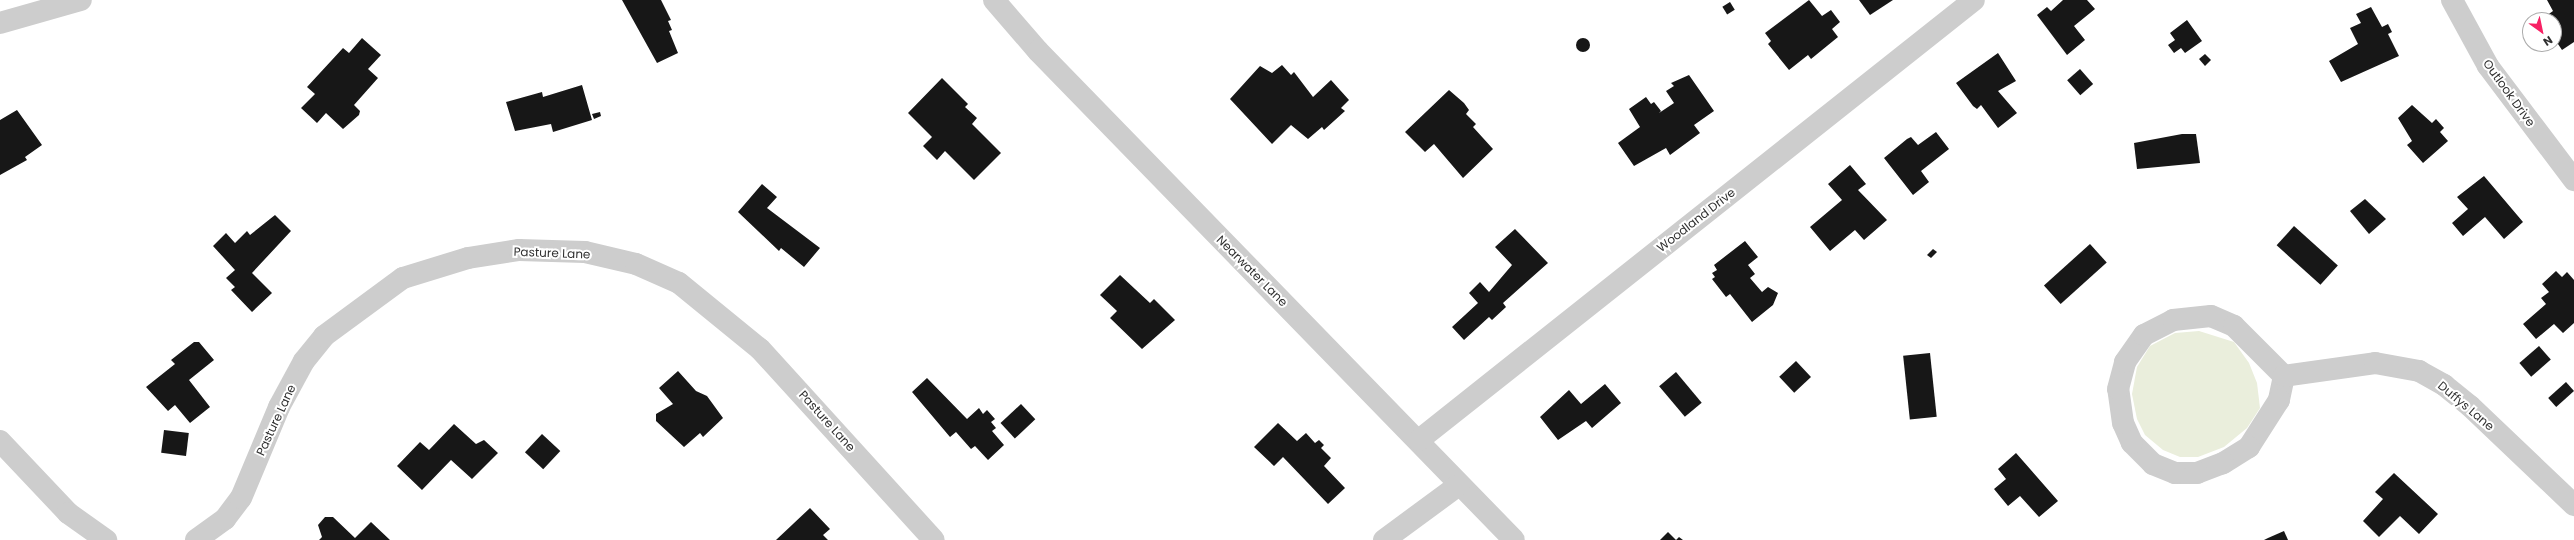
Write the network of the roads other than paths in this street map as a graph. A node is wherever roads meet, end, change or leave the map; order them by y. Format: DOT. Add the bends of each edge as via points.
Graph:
graph roads {
  1 [pos="81,0"];
  2 [pos="994,0"];
  3 [pos="1974,0"];
  4 [pos="2452,0"];
  5 [pos="0,23"];
  6 [pos="2574,180"];
  7 [pos="2284,376"];
  8 [pos="1418,440"];
  9 [pos="0,441"];
  10 [pos="1459,484"];
  11 [pos="2574,505"];
  12 [pos="106,540"];
  13 [pos="196,540"];
  14 [pos="934,540"];
  15 [pos="1384,540"];
  16 [pos="1514,540"];
  1 -- 5 [label="street"];
  2 -- 8 [label="street, Nearwater Lane" via="1049,62"];
  3 -- 8 [label="street, Woodland Drive"];
  4 -- 6 [label="street, Outlook Drive" via="2488,66"];
  7 -- 7 [label="street" via="2234,326 2211,316 2173,320 2144,335 2125,362 2118,389 2123,423 2132,443 2153,464 2175,473 2197,473 2223,463 2249,447 2279,400"];
  7 -- 11 [label="street, Duffys Lane" via="2375,362 2419,371 2444,385 2470,406"];
  8 -- 10 [label="street, Nearwater Lane"];
  9 -- 12 [label="street" via="68,513"];
  10 -- 15 [label="street"];
  10 -- 16 [label="street, Nearwater Lane"];
  13 -- 14 [label="street, Pasture Lane" via="225,519 241,498 279,407 304,361 324,336 403,278 468,258 519,250 585,252 636,264 679,283 760,349"];
}
